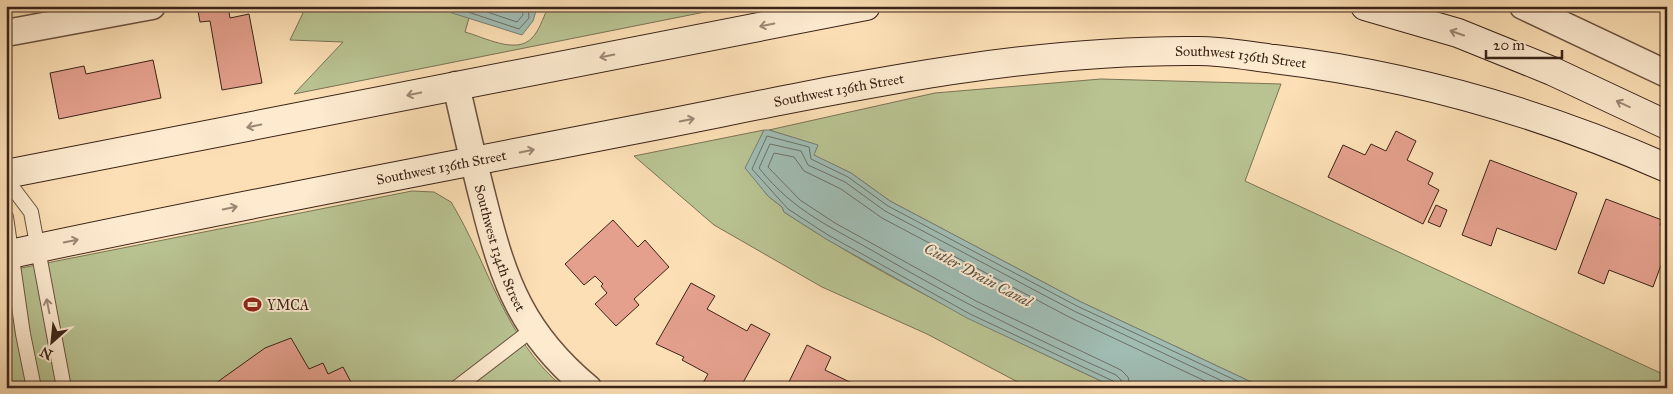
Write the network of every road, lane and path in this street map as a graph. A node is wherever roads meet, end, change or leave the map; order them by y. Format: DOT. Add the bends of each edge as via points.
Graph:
graph roads {
  1 [pos="152,6"];
  2 [pos="866,6"];
  3 [pos="1365,6"];
  4 [pos="1523,6"];
  5 [pos="6,33"];
  6 [pos="1667,74"];
  7 [pos="456,85"];
  8 [pos="1667,125"];
  9 [pos="473,162"];
  10 [pos="1667,168"];
  11 [pos="6,174"];
  12 [pos="6,179"];
  13 [pos="6,217"];
  14 [pos="18,252"];
  15 [pos="533,329"];
  16 [pos="34,388"];
  17 [pos="64,388"];
  18 [pos="456,388"];
  19 [pos="588,388"];
  1 -- 5 [label="street"];
  2 -- 7 [label="street, one-way"];
  8 -- 3 [label="street, one-way" via="1552,71 1458,33"];
  4 -- 6 [label="street"];
  7 -- 9 [label="street, Southwest 134th Street"];
  7 -- 11 [label="street, one-way"];
  9 -- 10 [label="street, Southwest 136th Street, one-way" via="906,77 1067,55 1202,50 1327,65 1437,88 1538,117"];
  14 -- 9 [label="street, Southwest 136th Street, one-way"];
  9 -- 15 [label="street, Southwest 134th Street" via="499,261 510,290"];
  12 -- 14 [label="lane" via="31,212"];
  13 -- 14 [label="lane"];
  14 -- 16 [label="lane" via="23,334"];
  17 -- 14 [label="lane, one-way"];
  15 -- 18 [label="lane"];
  15 -- 19 [label="street, Southwest 134th Street" via="555,357"];
}
